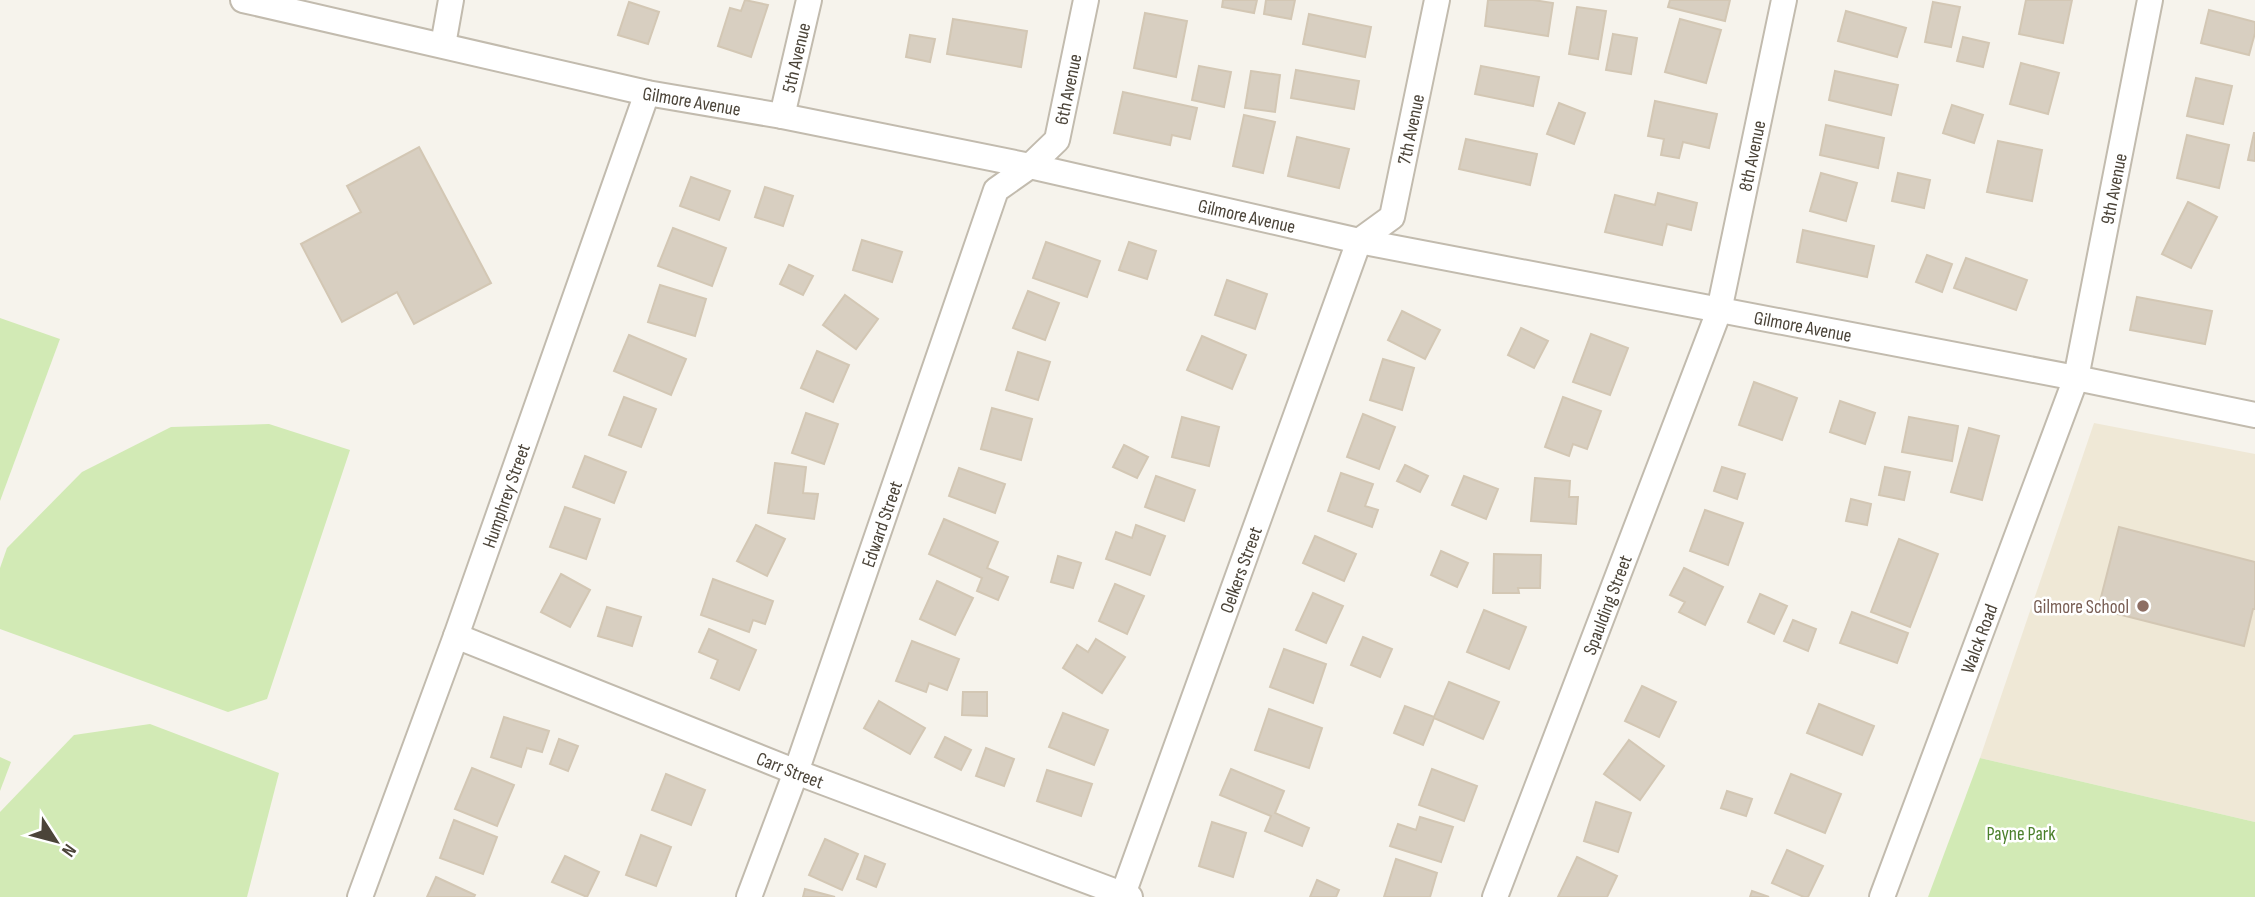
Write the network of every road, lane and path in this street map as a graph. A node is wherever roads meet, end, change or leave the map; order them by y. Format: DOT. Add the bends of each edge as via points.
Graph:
graph roads {
  1 [pos="243,0"];
  2 [pos="451,0"];
  3 [pos="810,0"];
  4 [pos="1086,0"];
  5 [pos="1437,0"];
  6 [pos="1784,0"];
  7 [pos="2150,0"];
  8 [pos="443,45"];
  9 [pos="647,93"];
  10 [pos="782,116"];
  11 [pos="1030,166"];
  12 [pos="1359,241"];
  13 [pos="1719,311"];
  14 [pos="2076,378"];
  15 [pos="2255,415"];
  16 [pos="456,636"];
  17 [pos="796,772"];
  18 [pos="1125,896"];
  19 [pos="360,897"];
  20 [pos="749,897"];
  21 [pos="1495,897"];
  22 [pos="1882,897"];
  1 -- 8 [label="street, Gilmore Avenue"];
  2 -- 8 [label="street"];
  3 -- 10 [label="street, 5th Avenue"];
  4 -- 11 [label="street, 6th Avenue" via="1057,140"];
  5 -- 12 [label="street, 7th Avenue" via="1391,217"];
  6 -- 13 [label="street, 8th Avenue"];
  7 -- 14 [label="street, 9th Avenue"];
  8 -- 9 [label="street, Gilmore Avenue"];
  9 -- 10 [label="street, Gilmore Avenue"];
  9 -- 16 [label="street, Humphrey Street"];
  10 -- 11 [label="street, Gilmore Avenue"];
  11 -- 12 [label="street, Gilmore Avenue"];
  11 -- 17 [label="street, Edward Street" via="996,190"];
  12 -- 13 [label="street, Gilmore Avenue"];
  12 -- 18 [label="street, Oelkers Street"];
  13 -- 14 [label="street, Gilmore Avenue"];
  13 -- 21 [label="street, Spaulding Street"];
  14 -- 15 [label="street, Gilmore Avenue"];
  14 -- 22 [label="street, Walck Road"];
  16 -- 17 [label="street, Carr Street"];
  16 -- 19 [label="street, Humphrey Street"];
  17 -- 18 [label="street, Carr Street"];
  17 -- 20 [label="street, Edward Street"];
}
